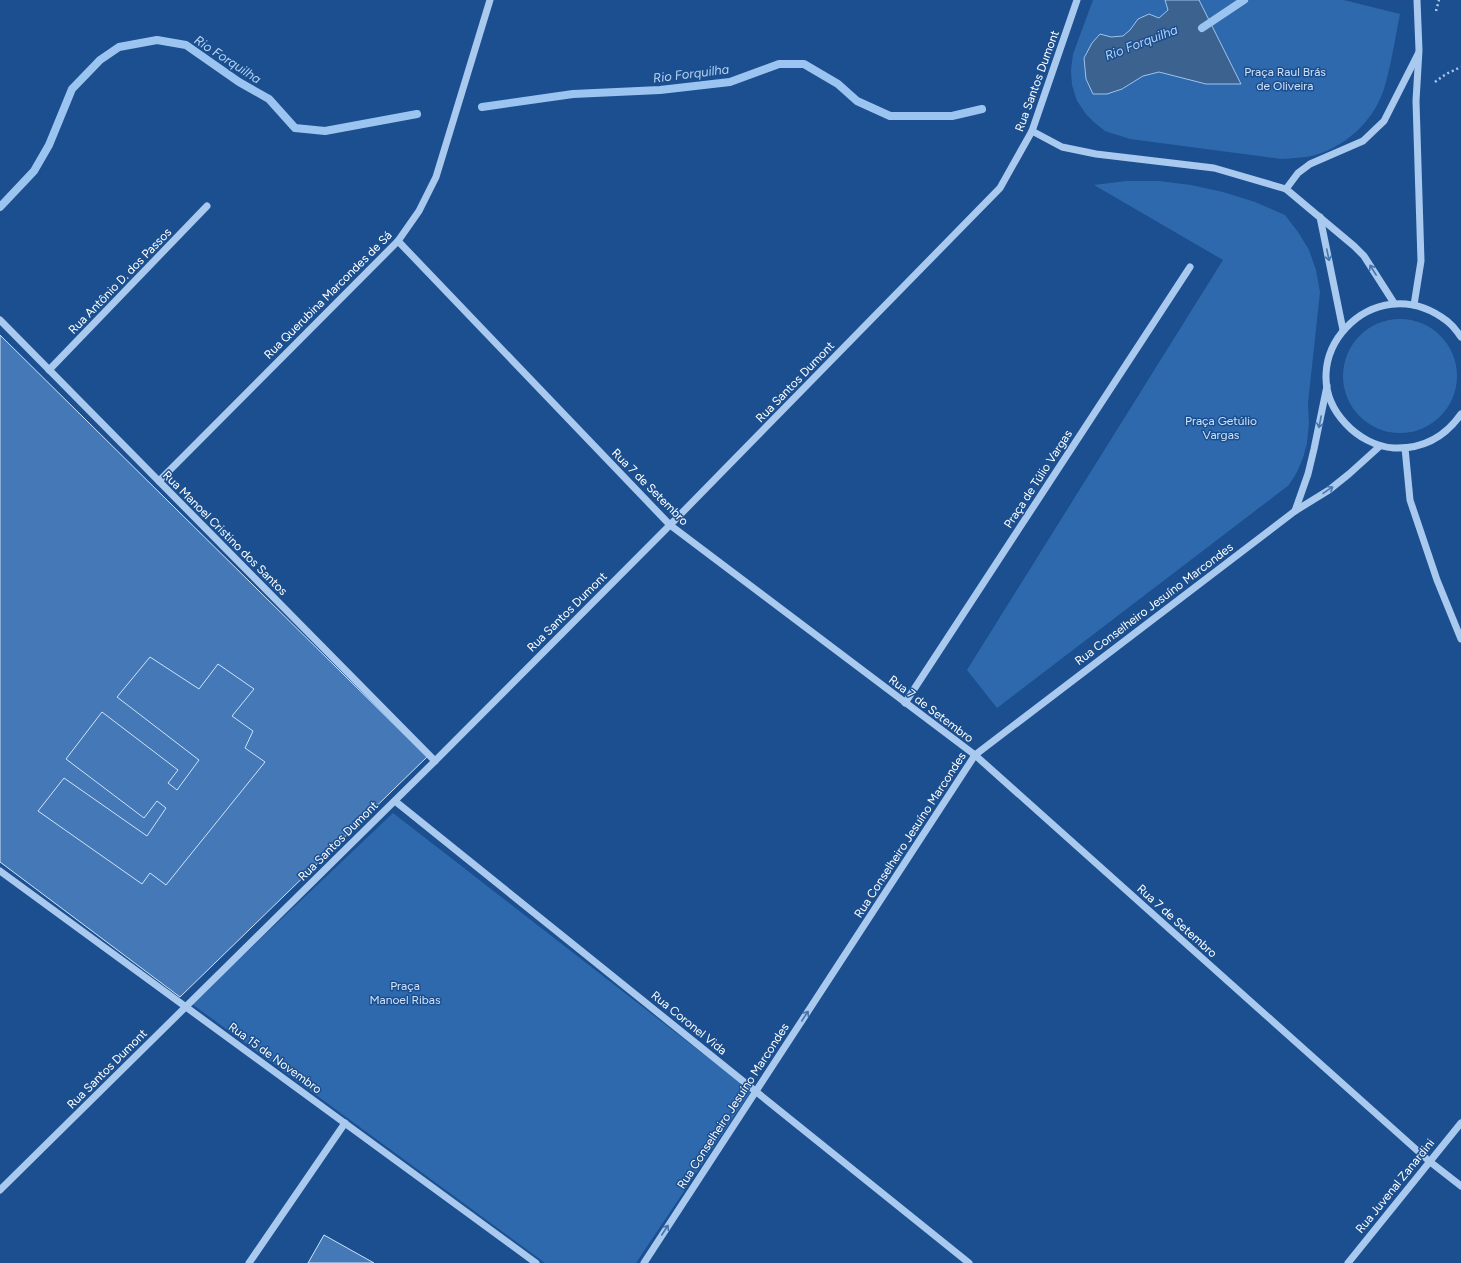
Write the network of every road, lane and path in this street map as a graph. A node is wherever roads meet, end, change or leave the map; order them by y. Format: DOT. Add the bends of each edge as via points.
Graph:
graph roads {
  1 [pos="490,0"];
  2 [pos="1077,0"];
  3 [pos="1417,0"];
  4 [pos="1420,50"];
  5 [pos="1461,67"];
  6 [pos="1416,101"];
  7 [pos="1032,131"];
  8 [pos="1286,189"];
  9 [pos="207,206"];
  10 [pos="1320,217"];
  11 [pos="398,241"];
  12 [pos="1190,266"];
  13 [pos="1394,303"];
  14 [pos="1414,304"];
  15 [pos="0,320"];
  16 [pos="1343,330"];
  17 [pos="1461,337"];
  18 [pos="50,370"];
  19 [pos="1327,384"];
  20 [pos="1461,414"];
  21 [pos="1380,446"];
  22 [pos="1405,448"];
  23 [pos="159,481"];
  24 [pos="1295,511"];
  25 [pos="670,525"];
  26 [pos="1461,639"];
  27 [pos="905,703"];
  28 [pos="975,755"];
  29 [pos="434,761"];
  30 [pos="395,800"];
  31 [pos="0,871"];
  32 [pos="186,1007"];
  33 [pos="756,1091"];
  34 [pos="344,1123"];
  35 [pos="1461,1123"];
  36 [pos="1429,1161"];
  37 [pos="1461,1186"];
  38 [pos="1,1188"];
  39 [pos="249,1263"];
  40 [pos="536,1263"];
  41 [pos="644,1263"];
  42 [pos="969,1263"];
  43 [pos="1348,1263"];
  1 -- 11 [label="street, Rua Querubina Marcondes de Sá" via="436,177 419,211"];
  2 -- 7 [label="street, Rua Santos Dumont"];
  3 -- 4 [label="street"];
  4 -- 6 [label="street"];
  4 -- 8 [label="street" via="1384,121 1363,141 1310,164 1298,173"];
  5 -- 6 [label="path" via="1433,83"];
  6 -- 14 [label="street" via="1422,261"];
  7 -- 8 [label="street" via="1062,147 1104,155 1214,168"];
  7 -- 25 [label="street, Rua Santos Dumont" via="1000,188"];
  8 -- 10 [label="street"];
  9 -- 18 [label="street, Rua Antônio D. dos Passos"];
  13 -- 10 [label="street, one-way" via="1364,256"];
  10 -- 16 [label="street, one-way"];
  11 -- 23 [label="street, Rua Querubina Marcondes de Sá"];
  11 -- 25 [label="street, Rua 7 de Setembro"];
  12 -- 27 [label="street, Praça de Túlio Vargas"];
  13 -- 14 [label="street"];
  13 -- 16 [label="street" via="1375,308 1357,317"];
  14 -- 17 [label="street" via="1432,311 1448,322"];
  15 -- 18 [label="street, Rua Manoel Cristino dos Santos"];
  16 -- 19 [label="street" via="1333,347 1327,366"];
  18 -- 23 [label="street, Rua Manoel Cristino dos Santos"];
  19 -- 21 [label="street" via="1340,418 1353,432"];
  19 -- 24 [label="street, one-way" via="1310,468"];
  20 -- 22 [label="street" via="1454,425 1440,436 1423,445"];
  21 -- 22 [label="street"];
  24 -- 21 [label="street, Rua Conselheiro Jesuíno Marcondes, one-way" via="1329,490"];
  22 -- 26 [label="street" via="1410,500 1437,580"];
  23 -- 29 [label="street, Rua Manoel Cristino dos Santos"];
  24 -- 28 [label="street, Rua Conselheiro Jesuíno Marcondes"];
  25 -- 27 [label="street, Rua 7 de Setembro"];
  25 -- 29 [label="street, Rua Santos Dumont"];
  27 -- 28 [label="street, Rua 7 de Setembro"];
  33 -- 28 [label="street, Rua Conselheiro Jesuíno Marcondes, one-way"];
  28 -- 36 [label="street, Rua 7 de Setembro"];
  29 -- 30 [label="street, Rua Santos Dumont"];
  30 -- 32 [label="street, Rua Santos Dumont"];
  30 -- 33 [label="street, Rua Coronel Vida"];
  31 -- 32 [label="street, Rua 15 de Novembro"];
  32 -- 34 [label="street, Rua 15 de Novembro"];
  32 -- 38 [label="street, Rua Santos Dumont"];
  41 -- 33 [label="street, Rua Conselheiro Jesuíno Marcondes, one-way"];
  33 -- 42 [label="street, Rua Coronel Vida"];
  34 -- 39 [label="street"];
  34 -- 40 [label="street, Rua 15 de Novembro"];
  35 -- 36 [label="street, Rua Juvenal Zanardini"];
  36 -- 37 [label="street, Rua 7 de Setembro"];
  36 -- 43 [label="street, Rua Juvenal Zanardini"];
}
